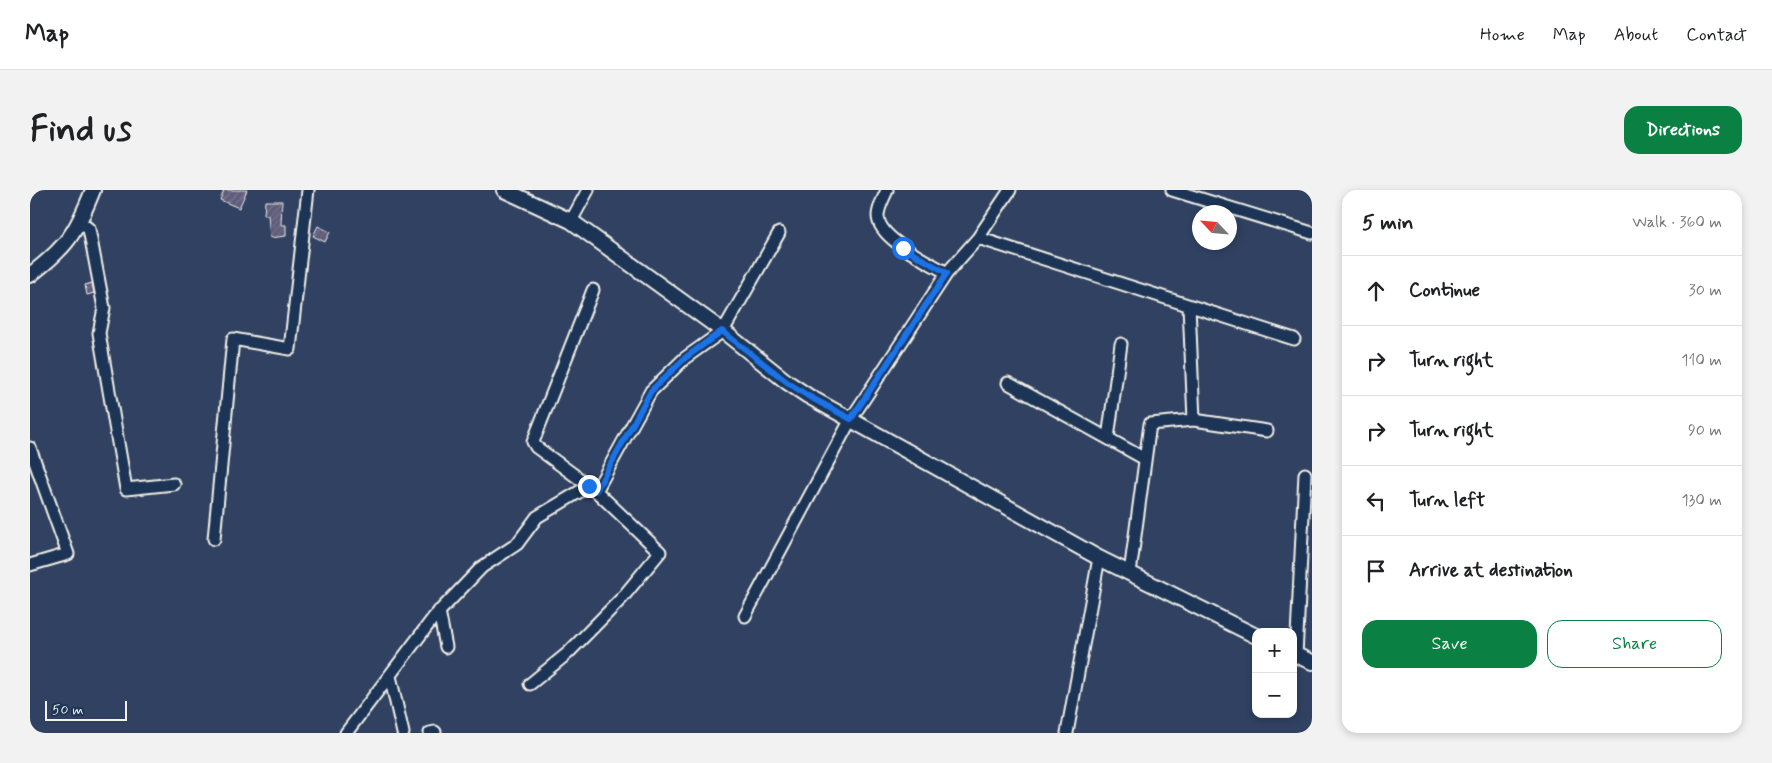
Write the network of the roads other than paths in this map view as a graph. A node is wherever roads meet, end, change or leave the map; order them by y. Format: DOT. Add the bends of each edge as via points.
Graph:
graph roads {
  1 [pos="93,190"];
  2 [pos="308,190"];
  3 [pos="504,190"];
  4 [pos="588,190"];
  5 [pos="887,190"];
  6 [pos="1010,190"];
  7 [pos="1172,190"];
  8 [pos="571,220"];
  9 [pos="80,222"];
  10 [pos="779,232"];
  11 [pos="1312,234"];
  12 [pos="978,238"];
  13 [pos="947,273"];
  14 [pos="30,275"];
  15 [pos="593,290"];
  16 [pos="1190,306"];
  17 [pos="722,331"];
  18 [pos="1294,339"];
  19 [pos="1121,344"];
  20 [pos="1008,383"];
  21 [pos="851,419"];
  22 [pos="1194,420"];
  23 [pos="1267,431"];
  24 [pos="1108,438"];
  25 [pos="30,448"];
  26 [pos="1145,459"];
  27 [pos="1305,474"];
  28 [pos="174,484"];
  29 [pos="592,489"];
  30 [pos="214,539"];
  31 [pos="1099,558"];
  32 [pos="30,565"];
  33 [pos="1130,573"];
  34 [pos="439,611"];
  35 [pos="746,616"];
  36 [pos="1296,628"];
  37 [pos="1252,634"];
  38 [pos="446,647"];
  39 [pos="1297,656"];
  40 [pos="1312,662"];
  41 [pos="390,676"];
  42 [pos="530,684"];
  43 [pos="346,733"];
  44 [pos="403,733"];
  45 [pos="1067,733"];
  1 -- 9 [label="street"];
  2 -- 30 [label="street" via="290,349 233,340"];
  3 -- 8 [label="street"];
  4 -- 8 [label="street"];
  5 -- 13 [label="street" via="879,210 881,228 903,248"];
  6 -- 12 [label="street"];
  7 -- 11 [label="street"];
  8 -- 17 [label="street"];
  9 -- 14 [label="street" via="54,257"];
  9 -- 28 [label="street" via="89,229 104,308 98,333 126,489"];
  10 -- 17 [label="street"];
  12 -- 13 [label="street"];
  12 -- 16 [label="street"];
  13 -- 21 [label="street"];
  15 -- 29 [label="street" via="533,442"];
  16 -- 18 [label="street"];
  16 -- 22 [label="street"];
  17 -- 21 [label="street" via="787,382"];
  17 -- 29 [label="street" via="685,358 651,391"];
  19 -- 24 [label="street"];
  20 -- 24 [label="street"];
  21 -- 31 [label="street"];
  21 -- 35 [label="street"];
  22 -- 23 [label="street"];
  22 -- 26 [label="street" via="1150,424"];
  24 -- 26 [label="street"];
  25 -- 32 [label="street" via="68,554"];
  26 -- 33 [label="street"];
  27 -- 36 [label="street"];
  29 -- 34 [label="street" via="537,517 517,544 482,567"];
  29 -- 42 [label="street" via="660,552 622,598 568,652"];
  31 -- 33 [label="street"];
  31 -- 45 [label="street"];
  33 -- 37 [label="street"];
  34 -- 38 [label="street"];
  34 -- 41 [label="street"];
  39 -- 40 [label="street"];
  41 -- 43 [label="street"];
  41 -- 44 [label="street"];
}
